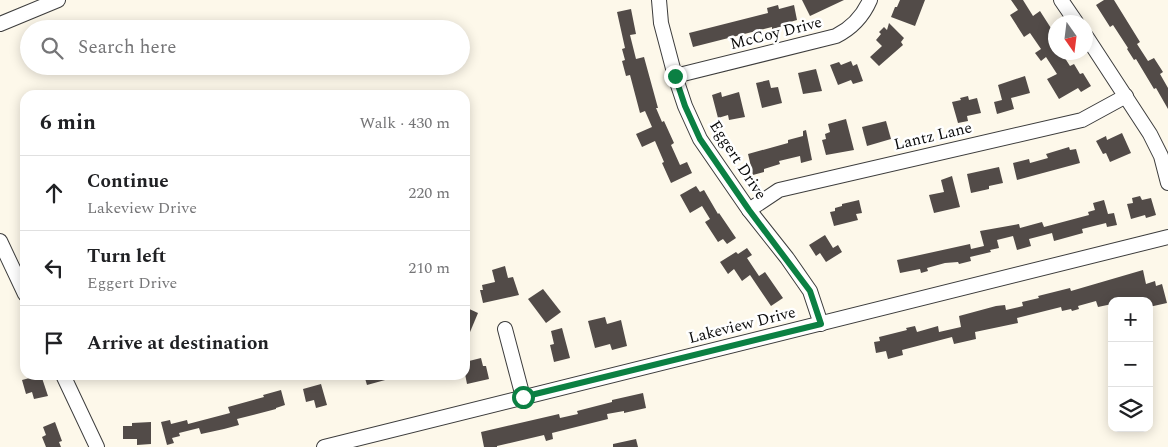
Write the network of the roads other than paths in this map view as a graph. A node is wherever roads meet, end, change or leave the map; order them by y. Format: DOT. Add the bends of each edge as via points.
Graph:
graph roads {
  1 [pos="58,0"];
  2 [pos="659,0"];
  3 [pos="870,0"];
  4 [pos="1061,0"];
  5 [pos="37,4"];
  6 [pos="1071,15"];
  7 [pos="0,24"];
  8 [pos="1093,46"];
  9 [pos="675,76"];
  10 [pos="1126,96"];
  11 [pos="1168,183"];
  12 [pos="749,210"];
  13 [pos="1168,238"];
  14 [pos="0,241"];
  15 [pos="20,283"];
  16 [pos="821,324"];
  17 [pos="505,329"];
  18 [pos="65,380"];
  19 [pos="523,397"];
  20 [pos="97,447"];
  21 [pos="324,447"];
  1 -- 5 [label="street"];
  2 -- 9 [label="street, Eggert Drive" via="661,23"];
  3 -- 9 [label="street, McCoy Drive" via="856,22 836,36"];
  4 -- 6 [label="street"];
  5 -- 7 [label="street"];
  8 -- 10 [label="street"];
  9 -- 12 [label="street, Eggert Drive" via="700,139"];
  10 -- 11 [label="street" via="1161,156"];
  10 -- 12 [label="street, Lantz Lane" via="1082,120 779,190"];
  12 -- 16 [label="street, Eggert Drive" via="810,291"];
  13 -- 16 [label="street, Lakeview Drive"];
  14 -- 15 [label="street"];
  16 -- 19 [label="street, Lakeview Drive"];
  17 -- 19 [label="street"];
  18 -- 20 [label="street"];
  19 -- 21 [label="street, Lakeview Drive"];
}
